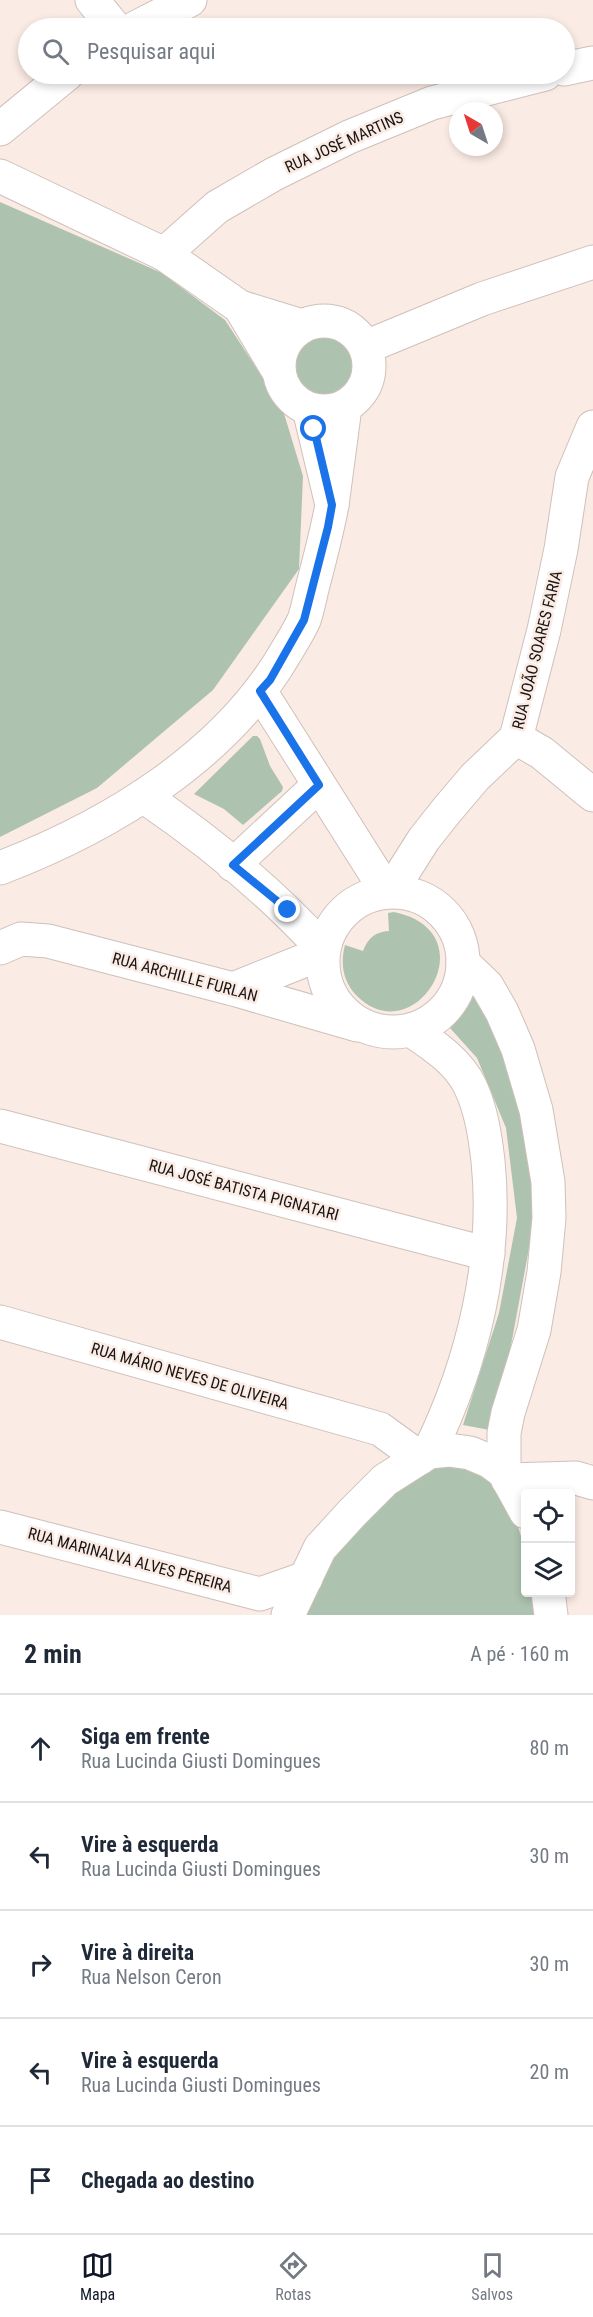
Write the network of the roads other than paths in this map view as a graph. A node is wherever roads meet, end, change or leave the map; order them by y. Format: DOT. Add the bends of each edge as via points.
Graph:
graph roads {
  1 [pos="92,0"];
  2 [pos="190,0"];
  3 [pos="107,18"];
  4 [pos="155,18"];
  5 [pos="593,63"];
  6 [pos="575,67"];
  7 [pos="55,84"];
  8 [pos="506,84"];
  9 [pos="0,129"];
  10 [pos="0,176"];
  11 [pos="164,254"];
  12 [pos="593,262"];
  13 [pos="240,307"];
  14 [pos="302,326"];
  15 [pos="366,347"];
  16 [pos="279,372"];
  17 [pos="345,407"];
  18 [pos="309,410"];
  19 [pos="593,427"];
  20 [pos="332,505"];
  21 [pos="260,691"];
  22 [pos="516,738"];
  23 [pos="319,785"];
  24 [pos="593,795"];
  25 [pos="142,796"];
  26 [pos="233,865"];
  27 [pos="0,868"];
  28 [pos="398,887"];
  29 [pos="0,948"];
  30 [pos="323,951"];
  31 [pos="463,963"];
  32 [pos="232,989"];
  33 [pos="370,1029"];
  34 [pos="411,1030"];
  35 [pos="0,1126"];
  36 [pos="488,1254"];
  37 [pos="0,1322"];
  38 [pos="380,1429"];
  39 [pos="424,1455"];
  40 [pos="506,1476"];
  41 [pos="385,1480"];
  42 [pos="574,1485"];
  43 [pos="521,1504"];
  44 [pos="0,1527"];
  45 [pos="306,1578"];
  46 [pos="549,1597"];
  47 [pos="267,1605"];
  48 [pos="288,1615"];
  49 [pos="551,1615"];
  1 -- 3 [label="street"];
  2 -- 4 [label="street"];
  5 -- 6 [label="street"];
  7 -- 9 [label="street"];
  8 -- 11 [label="street, RUA JOSÉ MARTINS" via="432,103 349,136 218,207"];
  10 -- 11 [label="street"];
  11 -- 13 [label="street"];
  12 -- 15 [label="street" via="483,299"];
  13 -- 14 [label="street"];
  13 -- 16 [label="street"];
  14 -- 15 [label="street" via="339,323 350,328"];
  14 -- 16 [label="street" via="280,354"];
  15 -- 17 [label="street" via="367,381 362,392"];
  16 -- 18 [label="street" via="288,395"];
  17 -- 18 [label="street"];
  17 -- 20 [label="street"];
  18 -- 20 [label="street"];
  19 -- 22 [label="street, RUA JOÃO SOARES FARIA" via="572,477 559,561"];
  20 -- 21 [label="street" via="304,620"];
  21 -- 23 [label="street"];
  21 -- 25 [label="street" via="200,754"];
  22 -- 24 [label="street" via="542,753"];
  22 -- 28 [label="street, RUA JOÃO SOARES FARIA" via="447,810"];
  23 -- 26 [label="street"];
  23 -- 28 [label="street"];
  25 -- 26 [label="street" via="183,823"];
  25 -- 27 [label="street" via="81,831"];
  26 -- 30 [label="street" via="288,910"];
  28 -- 30 [label="street" via="372,894 346,910 335,921"];
  28 -- 31 [label="street" via="425,899 449,919 462,947"];
  29 -- 32 [label="street, RUA ARCHILLE FURLAN" via="21,939 48,940"];
  30 -- 32 [label="street"];
  30 -- 33 [label="street" via="329,993 346,1015"];
  31 -- 34 [label="street" via="453,997 428,1022"];
  31 -- 40 [label="street" via="487,986 518,1048 536,1110 548,1182 544,1272 534,1330 504,1433"];
  32 -- 33 [label="street, RUA ARCHILLE FURLAN"];
  33 -- 34 [label="street"];
  34 -- 36 [label="street" via="454,1063 470,1084 485,1137 492,1215"];
  35 -- 36 [label="street, RUA JOSÉ BATISTA PIGNATARI"];
  36 -- 39 [label="street" via="461,1374 450,1406"];
  37 -- 38 [label="street, RUA MÁRIO NEVES DE OLIVEIRA"];
  38 -- 39 [label="street, RUA MÁRIO NEVES DE OLIVEIRA"];
  38 -- 41 [label="street"];
  39 -- 40 [label="street" via="449,1450 470,1454 489,1461"];
  39 -- 41 [label="street"];
  40 -- 42 [label="street"];
  40 -- 43 [label="street"];
  41 -- 45 [label="street" via="320,1548"];
  44 -- 47 [label="street, RUA MARINALVA ALVES PEREIRA"];
  45 -- 47 [label="street, RUA MARINALVA ALVES PEREIRA"];
  45 -- 48 [label="street"];
  46 -- 49 [label="street"];
}
